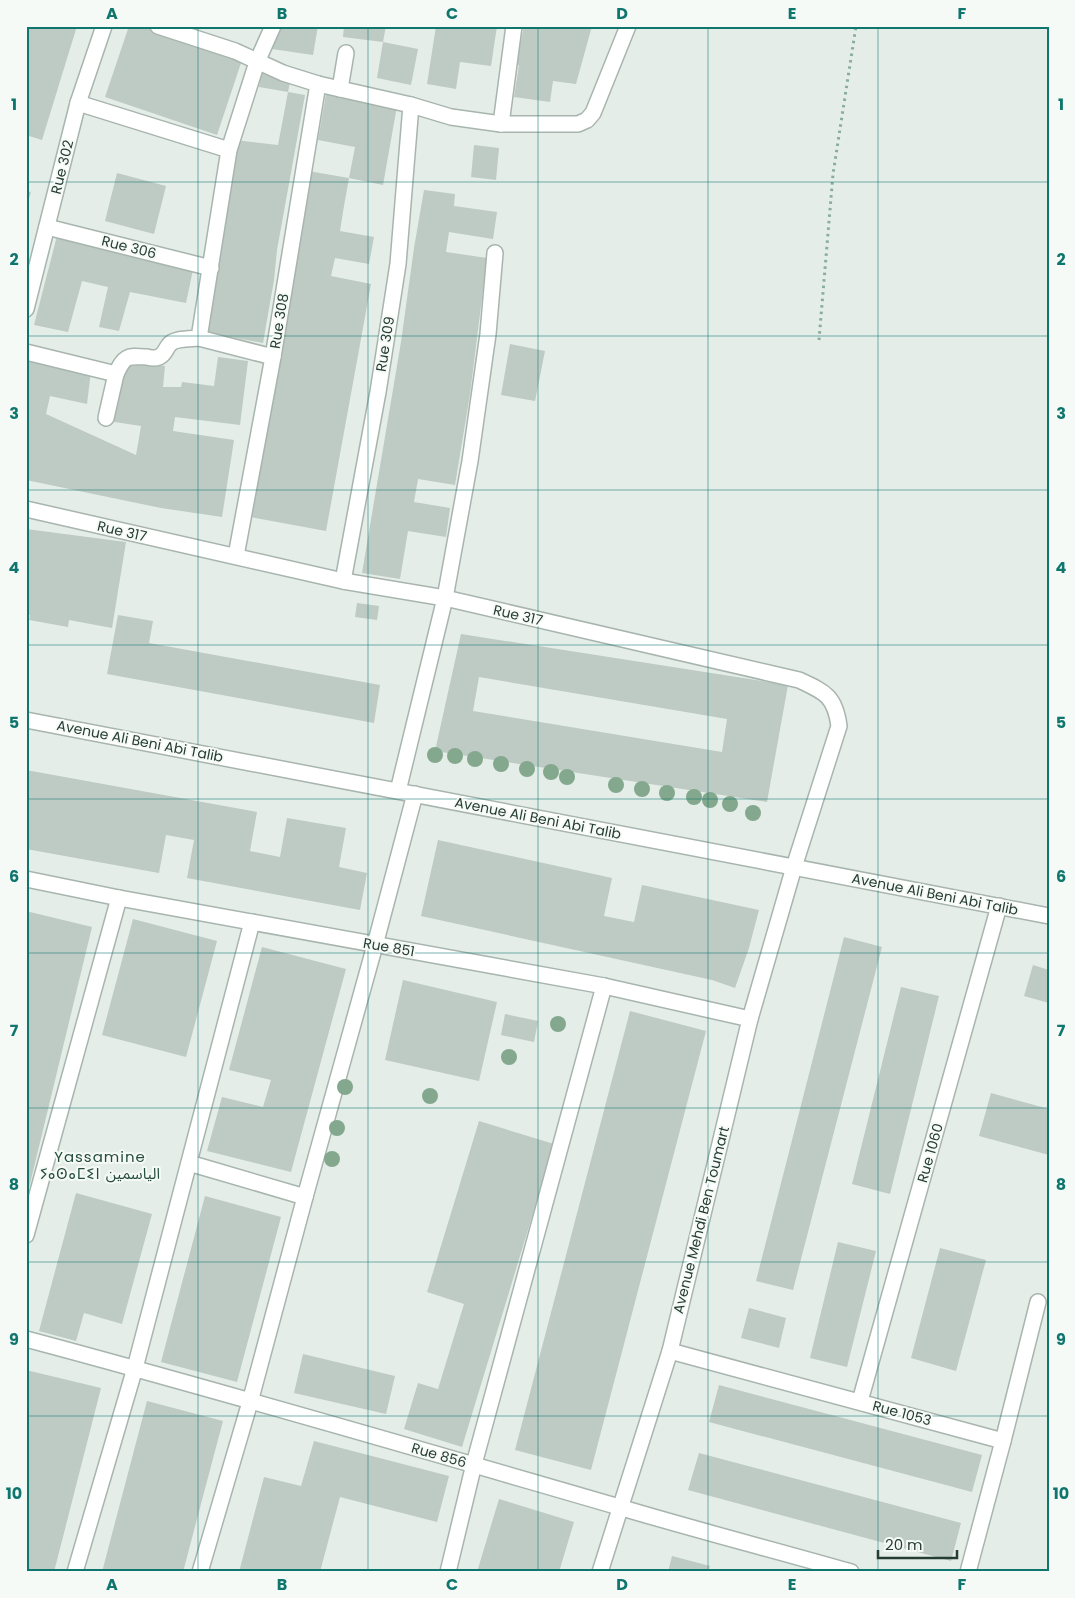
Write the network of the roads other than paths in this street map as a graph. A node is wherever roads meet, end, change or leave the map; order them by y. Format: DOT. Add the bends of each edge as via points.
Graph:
graph roads {
  1 [pos="104,26"];
  2 [pos="158,26"];
  3 [pos="273,26"];
  4 [pos="514,26"];
  5 [pos="628,26"];
  6 [pos="346,53"];
  7 [pos="258,62"];
  8 [pos="318,84"];
  9 [pos="340,89"];
  10 [pos="78,103"];
  11 [pos="411,105"];
  12 [pos="500,124"];
  13 [pos="229,150"];
  14 [pos="47,227"];
  15 [pos="495,253"];
  16 [pos="211,268"];
  17 [pos="26,309"];
  18 [pos="199,338"];
  19 [pos="26,352"];
  20 [pos="273,357"];
  21 [pos="116,374"];
  22 [pos="106,418"];
  23 [pos="26,509"];
  24 [pos="236,556"];
  25 [pos="343,581"];
  26 [pos="445,598"];
  27 [pos="26,720"];
  28 [pos="398,790"];
  29 [pos="415,794"];
  30 [pos="794,867"];
  31 [pos="26,879"];
  32 [pos="119,898"];
  33 [pos="1000,906"];
  34 [pos="1049,916"];
  35 [pos="252,922"];
  36 [pos="376,945"];
  37 [pos="604,986"];
  38 [pos="750,1019"];
  39 [pos="189,1163"];
  40 [pos="304,1197"];
  41 [pos="29,1211"];
  42 [pos="26,1235"];
  43 [pos="1038,1302"];
  44 [pos="26,1339"];
  45 [pos="670,1351"];
  46 [pos="135,1368"];
  47 [pos="860,1401"];
  48 [pos="250,1402"];
  49 [pos="1004,1441"];
  50 [pos="474,1464"];
  51 [pos="620,1508"];
  52 [pos="821,1568"];
  53 [pos="76,1572"];
  54 [pos="200,1572"];
  55 [pos="448,1572"];
  56 [pos="600,1572"];
  57 [pos="851,1572"];
  58 [pos="968,1572"];
  1 -- 10 [label="street, Rue 302"];
  2 -- 7 [label="street" via="235,51"];
  3 -- 7 [label="street"];
  4 -- 12 [label="street"];
  5 -- 12 [label="street" via="593,113 587,120 578,124"];
  6 -- 9 [label="street"];
  7 -- 8 [label="street"];
  7 -- 13 [label="street"];
  8 -- 9 [label="street"];
  8 -- 20 [label="street, Rue 308"];
  9 -- 11 [label="street"];
  10 -- 13 [label="street"];
  10 -- 14 [label="street, Rue 302"];
  11 -- 12 [label="street" via="451,117"];
  11 -- 25 [label="street, Rue 309" via="398,264"];
  13 -- 16 [label="street"];
  14 -- 16 [label="street, Rue 306"];
  14 -- 17 [label="street, Rue 302"];
  15 -- 26 [label="street" via="488,334 470,461"];
  16 -- 18 [label="street"];
  18 -- 20 [label="street"];
  18 -- 21 [label="street" via="174,341 156,358 130,356 124,359"];
  19 -- 21 [label="street"];
  20 -- 24 [label="street, Rue 308"];
  21 -- 22 [label="street"];
  23 -- 24 [label="street, Rue 317"];
  24 -- 25 [label="street, Rue 317"];
  25 -- 26 [label="street, Rue 317"];
  26 -- 28 [label="street"];
  26 -- 30 [label="street, Rue 317" via="799,680 817,688 831,699 839,726"];
  27 -- 28 [label="street, Avenue Ali Beni Abi Talib"];
  28 -- 29 [label="street, Avenue Ali Beni Abi Talib"];
  29 -- 30 [label="street, Avenue Ali Beni Abi Talib"];
  29 -- 36 [label="street"];
  30 -- 33 [label="street, Avenue Ali Beni Abi Talib"];
  30 -- 38 [label="street, Avenue Mehdi Ben Toumart"];
  31 -- 32 [label="street, Rue 851"];
  32 -- 35 [label="street, Rue 851"];
  32 -- 41 [label="street"];
  33 -- 34 [label="street, Avenue Ali Beni Abi Talib"];
  33 -- 47 [label="street, Rue 1060"];
  35 -- 36 [label="street, Rue 851"];
  35 -- 39 [label="street"];
  36 -- 37 [label="street, Rue 851"];
  36 -- 40 [label="street"];
  37 -- 38 [label="street, Rue 851"];
  37 -- 50 [label="street"];
  38 -- 45 [label="street, Avenue Mehdi Ben Toumart"];
  39 -- 40 [label="street"];
  39 -- 46 [label="street"];
  40 -- 48 [label="street"];
  41 -- 42 [label="street"];
  43 -- 49 [label="street"];
  44 -- 46 [label="street, Rue 856"];
  45 -- 47 [label="street, Rue 1053"];
  45 -- 51 [label="street, Avenue Mehdi Ben Toumart"];
  46 -- 48 [label="street, Rue 856"];
  46 -- 53 [label="street"];
  47 -- 49 [label="street, Rue 1053"];
  48 -- 50 [label="street, Rue 856"];
  48 -- 54 [label="street"];
  49 -- 58 [label="street"];
  50 -- 51 [label="street, Rue 856"];
  50 -- 55 [label="street"];
  51 -- 52 [label="street, Rue 856"];
  51 -- 56 [label="street, Avenue Mehdi Ben Toumart"];
  52 -- 57 [label="street, Rue 856"];
}
